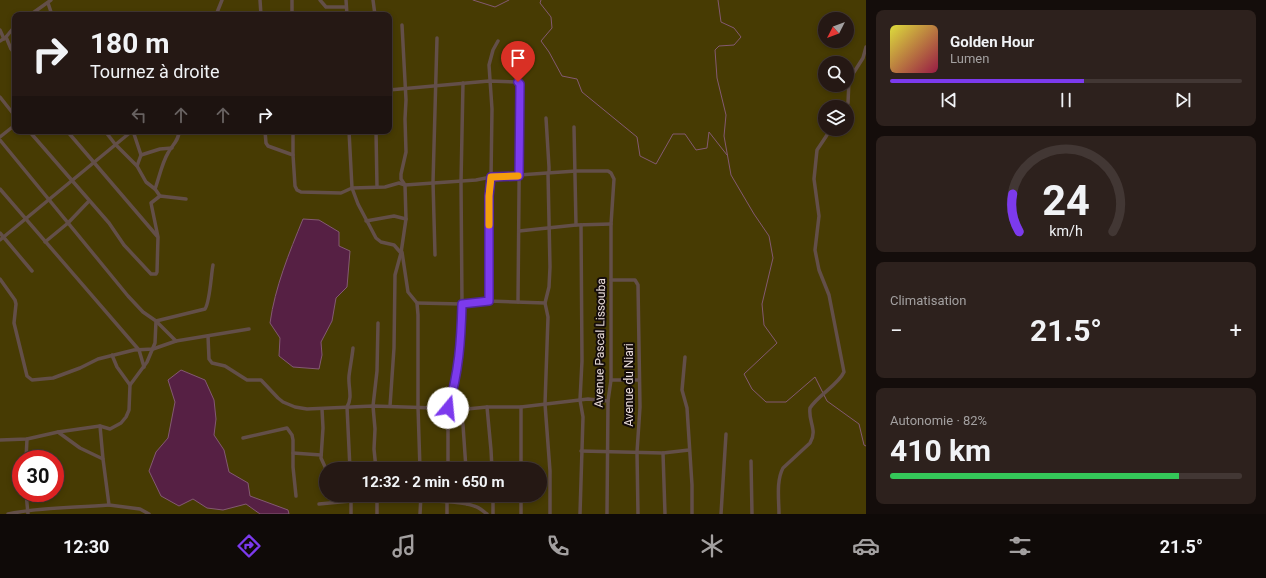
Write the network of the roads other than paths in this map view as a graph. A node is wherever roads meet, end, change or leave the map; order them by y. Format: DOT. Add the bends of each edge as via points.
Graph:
graph roads {
  1 [pos="222,0"];
  2 [pos="260,0"];
  3 [pos="292,0"];
  4 [pos="320,0"];
  5 [pos="346,0"];
  6 [pos="373,0"];
  7 [pos="49,2"];
  8 [pos="346,7"];
  9 [pos="34,12"];
  10 [pos="51,12"];
  11 [pos="217,12"];
  12 [pos="261,12"];
  13 [pos="292,12"];
  14 [pos="347,12"];
  15 [pos="375,12"];
  16 [pos="402,24"];
  17 [pos="0,30"];
  18 [pos="12,30"];
  19 [pos="5,38"];
  20 [pos="437,38"];
  21 [pos="0,41"];
  22 [pos="498,41"];
  23 [pos="866,47"];
  24 [pos="12,50"];
  25 [pos="490,81"];
  26 [pos="463,83"];
  27 [pos="435,86"];
  28 [pos="404,89"];
  29 [pos="392,90"];
  30 [pos="0,97"];
  31 [pos="848,100"];
  32 [pos="12,112"];
  33 [pos="546,118"];
  34 [pos="12,127"];
  35 [pos="574,127"];
  36 [pos="32,134"];
  37 [pos="70,134"];
  38 [pos="107,134"];
  39 [pos="128,134"];
  40 [pos="133,134"];
  41 [pos="179,134"];
  42 [pos="265,134"];
  43 [pos="293,134"];
  44 [pos="349,134"];
  45 [pos="376,134"];
  46 [pos="827,136"];
  47 [pos="0,137"];
  48 [pos="0,140"];
  49 [pos="115,144"];
  50 [pos="172,148"];
  51 [pos="141,155"];
  52 [pos="293,155"];
  53 [pos="94,163"];
  54 [pos="137,166"];
  55 [pos="576,171"];
  56 [pos="548,173"];
  57 [pos="519,176"];
  58 [pos="491,177"];
  59 [pos="72,180"];
  60 [pos="432,182"];
  61 [pos="461,182"];
  62 [pos="405,185"];
  63 [pos="377,187"];
  64 [pos="352,188"];
  65 [pos="0,189"];
  66 [pos="155,190"];
  67 [pos="160,196"];
  68 [pos="49,199"];
  69 [pos="186,199"];
  70 [pos="89,201"];
  71 [pos="26,219"];
  72 [pos="406,219"];
  73 [pos="366,221"];
  74 [pos="68,223"];
  75 [pos="611,224"];
  76 [pos="576,225"];
  77 [pos="581,225"];
  78 [pos="549,227"];
  79 [pos="519,230"];
  80 [pos="0,233"];
  81 [pos="158,237"];
  82 [pos="2,238"];
  83 [pos="45,242"];
  84 [pos="402,246"];
  85 [pos="401,253"];
  86 [pos="436,255"];
  87 [pos="213,265"];
  88 [pos="32,270"];
  89 [pos="0,279"];
  90 [pos="611,280"];
  91 [pos="489,301"];
  92 [pos="518,302"];
  93 [pos="417,303"];
  94 [pos="546,303"];
  95 [pos="462,304"];
  96 [pos="156,321"];
  97 [pos="378,323"];
  98 [pos="249,329"];
  99 [pos="208,336"];
  100 [pos="176,341"];
  101 [pos="353,348"];
  102 [pos="153,349"];
  103 [pos="139,350"];
  104 [pos="112,355"];
  105 [pos="684,357"];
  106 [pos="144,366"];
  107 [pos="611,380"];
  108 [pos="639,380"];
  109 [pos="130,385"];
  110 [pos="580,400"];
  111 [pos="608,401"];
  112 [pos="545,404"];
  113 [pos="373,406"];
  114 [pos="390,406"];
  115 [pos="347,407"];
  116 [pos="418,407"];
  117 [pos="487,407"];
  118 [pos="521,407"];
  119 [pos="448,408"];
  120 [pos="322,409"];
  121 [pos="460,409"];
  122 [pos="100,426"];
  123 [pos="58,432"];
  124 [pos="726,434"];
  125 [pos="244,438"];
  126 [pos="27,439"];
  127 [pos="0,440"];
  128 [pos="26,450"];
  129 [pos="689,450"];
  130 [pos="582,451"];
  131 [pos="608,452"];
  132 [pos="637,452"];
  133 [pos="663,453"];
  134 [pos="293,454"];
  135 [pos="321,455"];
  136 [pos="103,459"];
  137 [pos="751,461"];
  138 [pos="323,462"];
  139 [pos="350,462"];
  140 [pos="375,462"];
  141 [pos="420,462"];
  142 [pos="448,462"];
  143 [pos="466,462"];
  144 [pos="492,462"];
  145 [pos="521,462"];
  146 [pos="296,496"];
  147 [pos="27,502"];
  148 [pos="340,502"];
  149 [pos="351,502"];
  150 [pos="377,502"];
  151 [pos="421,502"];
  152 [pos="447,502"];
  153 [pos="454,502"];
  154 [pos="493,502"];
  155 [pos="521,502"];
  156 [pos="109,504"];
  157 [pos="319,504"];
  158 [pos="467,504"];
  159 [pos="28,512"];
  160 [pos="8,514"];
  161 [pos="149,514"];
  162 [pos="351,514"];
  163 [pos="377,514"];
  164 [pos="420,514"];
  165 [pos="446,514"];
  166 [pos="488,514"];
  167 [pos="493,514"];
  168 [pos="521,514"];
  169 [pos="550,514"];
  170 [pos="580,514"];
  171 [pos="607,514"];
  172 [pos="638,514"];
  173 [pos="665,514"];
  174 [pos="692,514"];
  175 [pos="721,514"];
  176 [pos="752,514"];
  177 [pos="779,514"];
  1 -- 11 [label="street"];
  2 -- 12 [label="street"];
  3 -- 13 [label="street"];
  4 -- 8 [label="street" via="326,7"];
  5 -- 8 [label="street"];
  6 -- 15 [label="street"];
  7 -- 9 [label="street"];
  7 -- 10 [label="street"];
  8 -- 14 [label="street"];
  16 -- 28 [label="street"];
  17 -- 19 [label="street"];
  18 -- 19 [label="street"];
  19 -- 21 [label="street"];
  19 -- 24 [label="street"];
  20 -- 27 [label="street"];
  22 -- 25 [label="street" via="490,57"];
  23 -- 31 [label="street" via="863,58 849,80"];
  25 -- 26 [label="street"];
  25 -- 57 [label="street" via="520,84"];
  25 -- 58 [label="street"];
  26 -- 27 [label="street"];
  26 -- 61 [label="street"];
  27 -- 28 [label="street"];
  27 -- 60 [label="street"];
  28 -- 29 [label="street"];
  28 -- 62 [label="street" via="406,152 400,174"];
  30 -- 32 [label="street"];
  33 -- 56 [label="street"];
  34 -- 47 [label="street"];
  35 -- 55 [label="street"];
  36 -- 59 [label="street"];
  37 -- 53 [label="street"];
  38 -- 49 [label="street"];
  39 -- 49 [label="street"];
  40 -- 51 [label="street"];
  41 -- 50 [label="street"];
  42 -- 52 [label="street" via="268,146"];
  43 -- 52 [label="street"];
  44 -- 64 [label="street"];
  45 -- 63 [label="street"];
  46 -- 177 [label="street" via="816,157 814,179 819,216 815,250 819,270 830,295 844,372 810,408 814,433 810,444 781,471"];
  48 -- 68 [label="street"];
  49 -- 53 [label="street"];
  49 -- 54 [label="street"];
  50 -- 51 [label="street" via="160,148"];
  50 -- 66 [label="street" via="165,158"];
  51 -- 54 [label="street"];
  52 -- 64 [label="street" via="295,186 300,192 341,193"];
  53 -- 59 [label="street"];
  53 -- 81 [label="street"];
  54 -- 66 [label="street" via="146,182"];
  55 -- 56 [label="street"];
  55 -- 75 [label="street, Avenue Pascal Lissouba" via="611,172 614,179"];
  55 -- 76 [label="street"];
  56 -- 57 [label="street"];
  56 -- 78 [label="street"];
  57 -- 58 [label="street"];
  57 -- 79 [label="street"];
  58 -- 61 [label="street"];
  58 -- 91 [label="street"];
  59 -- 68 [label="street"];
  59 -- 70 [label="street"];
  60 -- 61 [label="street"];
  60 -- 62 [label="street"];
  60 -- 86 [label="street"];
  61 -- 95 [label="street"];
  62 -- 63 [label="street" via="399,183"];
  62 -- 72 [label="street"];
  63 -- 64 [label="street"];
  64 -- 73 [label="street"];
  65 -- 71 [label="street"];
  66 -- 67 [label="street"];
  67 -- 69 [label="street"];
  67 -- 81 [label="street" via="151,203"];
  68 -- 71 [label="street"];
  68 -- 74 [label="street"];
  70 -- 74 [label="street"];
  70 -- 81 [label="street" via="124,245 154,274 157,272"];
  71 -- 82 [label="street"];
  71 -- 83 [label="street"];
  72 -- 73 [label="street" via="394,216"];
  72 -- 84 [label="street"];
  73 -- 85 [label="street" via="378,241 394,245"];
  74 -- 83 [label="street"];
  74 -- 96 [label="street" via="128,296"];
  75 -- 77 [label="street"];
  75 -- 90 [label="street, Avenue Pascal Lissouba"];
  76 -- 77 [label="street"];
  76 -- 78 [label="street"];
  77 -- 110 [label="street"];
  78 -- 79 [label="street"];
  78 -- 94 [label="street" via="549,286"];
  79 -- 92 [label="street"];
  80 -- 82 [label="street"];
  82 -- 88 [label="street"];
  83 -- 103 [label="street"];
  84 -- 85 [label="street"];
  84 -- 93 [label="street" via="408,292"];
  85 -- 114 [label="street" via="395,275"];
  87 -- 96 [label="street" via="205,309"];
  89 -- 104 [label="street" via="15,300 14,323 29,378 53,378 98,358"];
  90 -- 107 [label="street, Avenue Pascal Lissouba"];
  90 -- 108 [label="street, Avenue du Niari" via="635,280 638,285"];
  91 -- 92 [label="street"];
  91 -- 95 [label="street"];
  92 -- 94 [label="street"];
  93 -- 95 [label="street"];
  93 -- 116 [label="street"];
  94 -- 112 [label="street" via="548,317"];
  95 -- 119 [label="street" via="460,356"];
  96 -- 100 [label="street"];
  96 -- 102 [label="street"];
  97 -- 113 [label="street"];
  98 -- 99 [label="street"];
  99 -- 100 [label="street"];
  99 -- 120 [label="street" via="209,359 212,363 224,366 247,380 261,380 278,398 295,407"];
  100 -- 102 [label="street"];
  101 -- 115 [label="street" via="349,376 350,401"];
  102 -- 103 [label="street"];
  102 -- 106 [label="street"];
  103 -- 104 [label="street"];
  103 -- 106 [label="street"];
  104 -- 109 [label="street"];
  105 -- 129 [label="street" via="682,390 687,408"];
  106 -- 109 [label="street"];
  107 -- 108 [label="street"];
  107 -- 111 [label="street, Avenue Pascal Lissouba"];
  108 -- 132 [label="street, Avenue du Niari"];
  109 -- 122 [label="street" via="126,417 110,429"];
  110 -- 111 [label="street"];
  110 -- 112 [label="street"];
  110 -- 130 [label="street" via="583,417"];
  111 -- 131 [label="street, Avenue Pascal Lissouba"];
  112 -- 118 [label="street"];
  112 -- 169 [label="street"];
  113 -- 114 [label="street"];
  113 -- 115 [label="street"];
  113 -- 140 [label="street"];
  114 -- 116 [label="street"];
  115 -- 120 [label="street"];
  115 -- 139 [label="street"];
  116 -- 119 [label="street"];
  116 -- 141 [label="street"];
  117 -- 118 [label="street"];
  117 -- 121 [label="street"];
  117 -- 144 [label="street"];
  118 -- 145 [label="street"];
  119 -- 121 [label="street"];
  119 -- 142 [label="street"];
  120 -- 135 [label="street"];
  121 -- 143 [label="street"];
  122 -- 123 [label="street"];
  122 -- 136 [label="street"];
  123 -- 126 [label="street"];
  123 -- 136 [label="street" via="80,448"];
  124 -- 175 [label="street"];
  125 -- 134 [label="street" via="287,428 292,435"];
  126 -- 127 [label="street"];
  126 -- 128 [label="street"];
  129 -- 133 [label="street"];
  129 -- 174 [label="street"];
  130 -- 131 [label="street"];
  130 -- 170 [label="street"];
  131 -- 132 [label="street"];
  131 -- 171 [label="street, Avenue Pascal Lissouba"];
  132 -- 133 [label="street"];
  132 -- 172 [label="street, Avenue du Niari"];
  133 -- 173 [label="street"];
  134 -- 135 [label="street"];
  134 -- 146 [label="street"];
  135 -- 138 [label="street"];
  136 -- 156 [label="street"];
  137 -- 176 [label="street"];
  147 -- 159 [label="street"];
  148 -- 157 [label="street"];
  149 -- 162 [label="street"];
  150 -- 163 [label="street"];
  151 -- 164 [label="street"];
  152 -- 165 [label="street"];
  153 -- 158 [label="street"];
  154 -- 167 [label="street"];
  155 -- 168 [label="street"];
  156 -- 159 [label="street"];
  156 -- 161 [label="street" via="140,509"];
  158 -- 166 [label="street" via="476,506"];
  159 -- 160 [label="street"];
}
